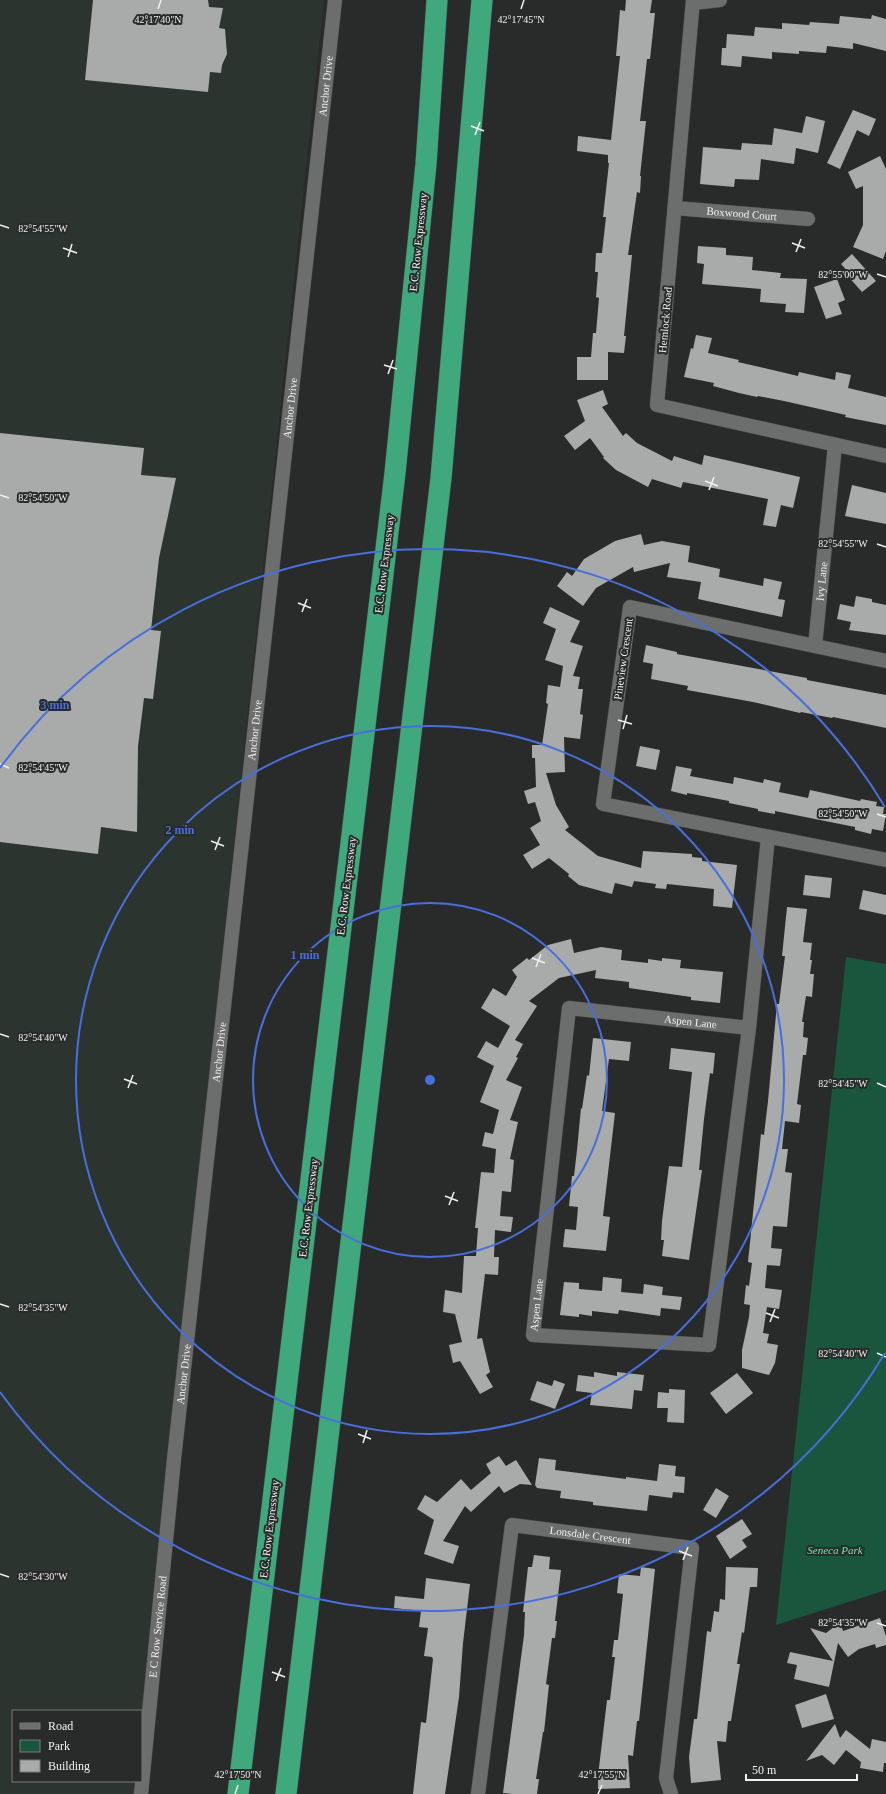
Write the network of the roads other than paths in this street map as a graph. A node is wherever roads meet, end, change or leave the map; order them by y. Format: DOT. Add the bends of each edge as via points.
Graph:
graph roads {
  1 [pos="335,0"];
  2 [pos="437,0"];
  3 [pos="482,0"];
  4 [pos="720,0"];
  5 [pos="693,1"];
  6 [pos="675,208"];
  7 [pos="808,219"];
  8 [pos="834,445"];
  9 [pos="886,456"];
  10 [pos="815,646"];
  11 [pos="886,661"];
  12 [pos="768,837"];
  13 [pos="886,860"];
  14 [pos="748,1028"];
  15 [pos="174,1459"];
  16 [pos="141,1794"];
  17 [pos="238,1794"];
  18 [pos="286,1794"];
  19 [pos="478,1794"];
  20 [pos="671,1794"];
  1 -- 15 [label="street, Anchor Drive"];
  2 -- 17 [label="highway, E.C. Row Expressway" via="426,164 395,473"];
  3 -- 18 [label="highway" via="441,478"];
  4 -- 5 [label="street"];
  5 -- 6 [label="street, Hemlock Road"];
  6 -- 7 [label="street, Boxwood Court"];
  6 -- 8 [label="street, Hemlock Road" via="657,405"];
  8 -- 9 [label="street, Hemlock Road"];
  8 -- 10 [label="street, Ivy Lane"];
  10 -- 11 [label="street, Pineview Crescent"];
  10 -- 12 [label="street, Pineview Crescent" via="630,607 603,804"];
  12 -- 13 [label="street, Pineview Crescent"];
  12 -- 14 [label="street, Aspen Lane"];
  14 -- 14 [label="street, Aspen Lane" via="569,1008 533,1335 710,1345"];
  15 -- 16 [label="street, E C Row Service Road"];
  19 -- 20 [label="street, Lonsdale Crescent" via="512,1525 692,1548 666,1778"];
}
